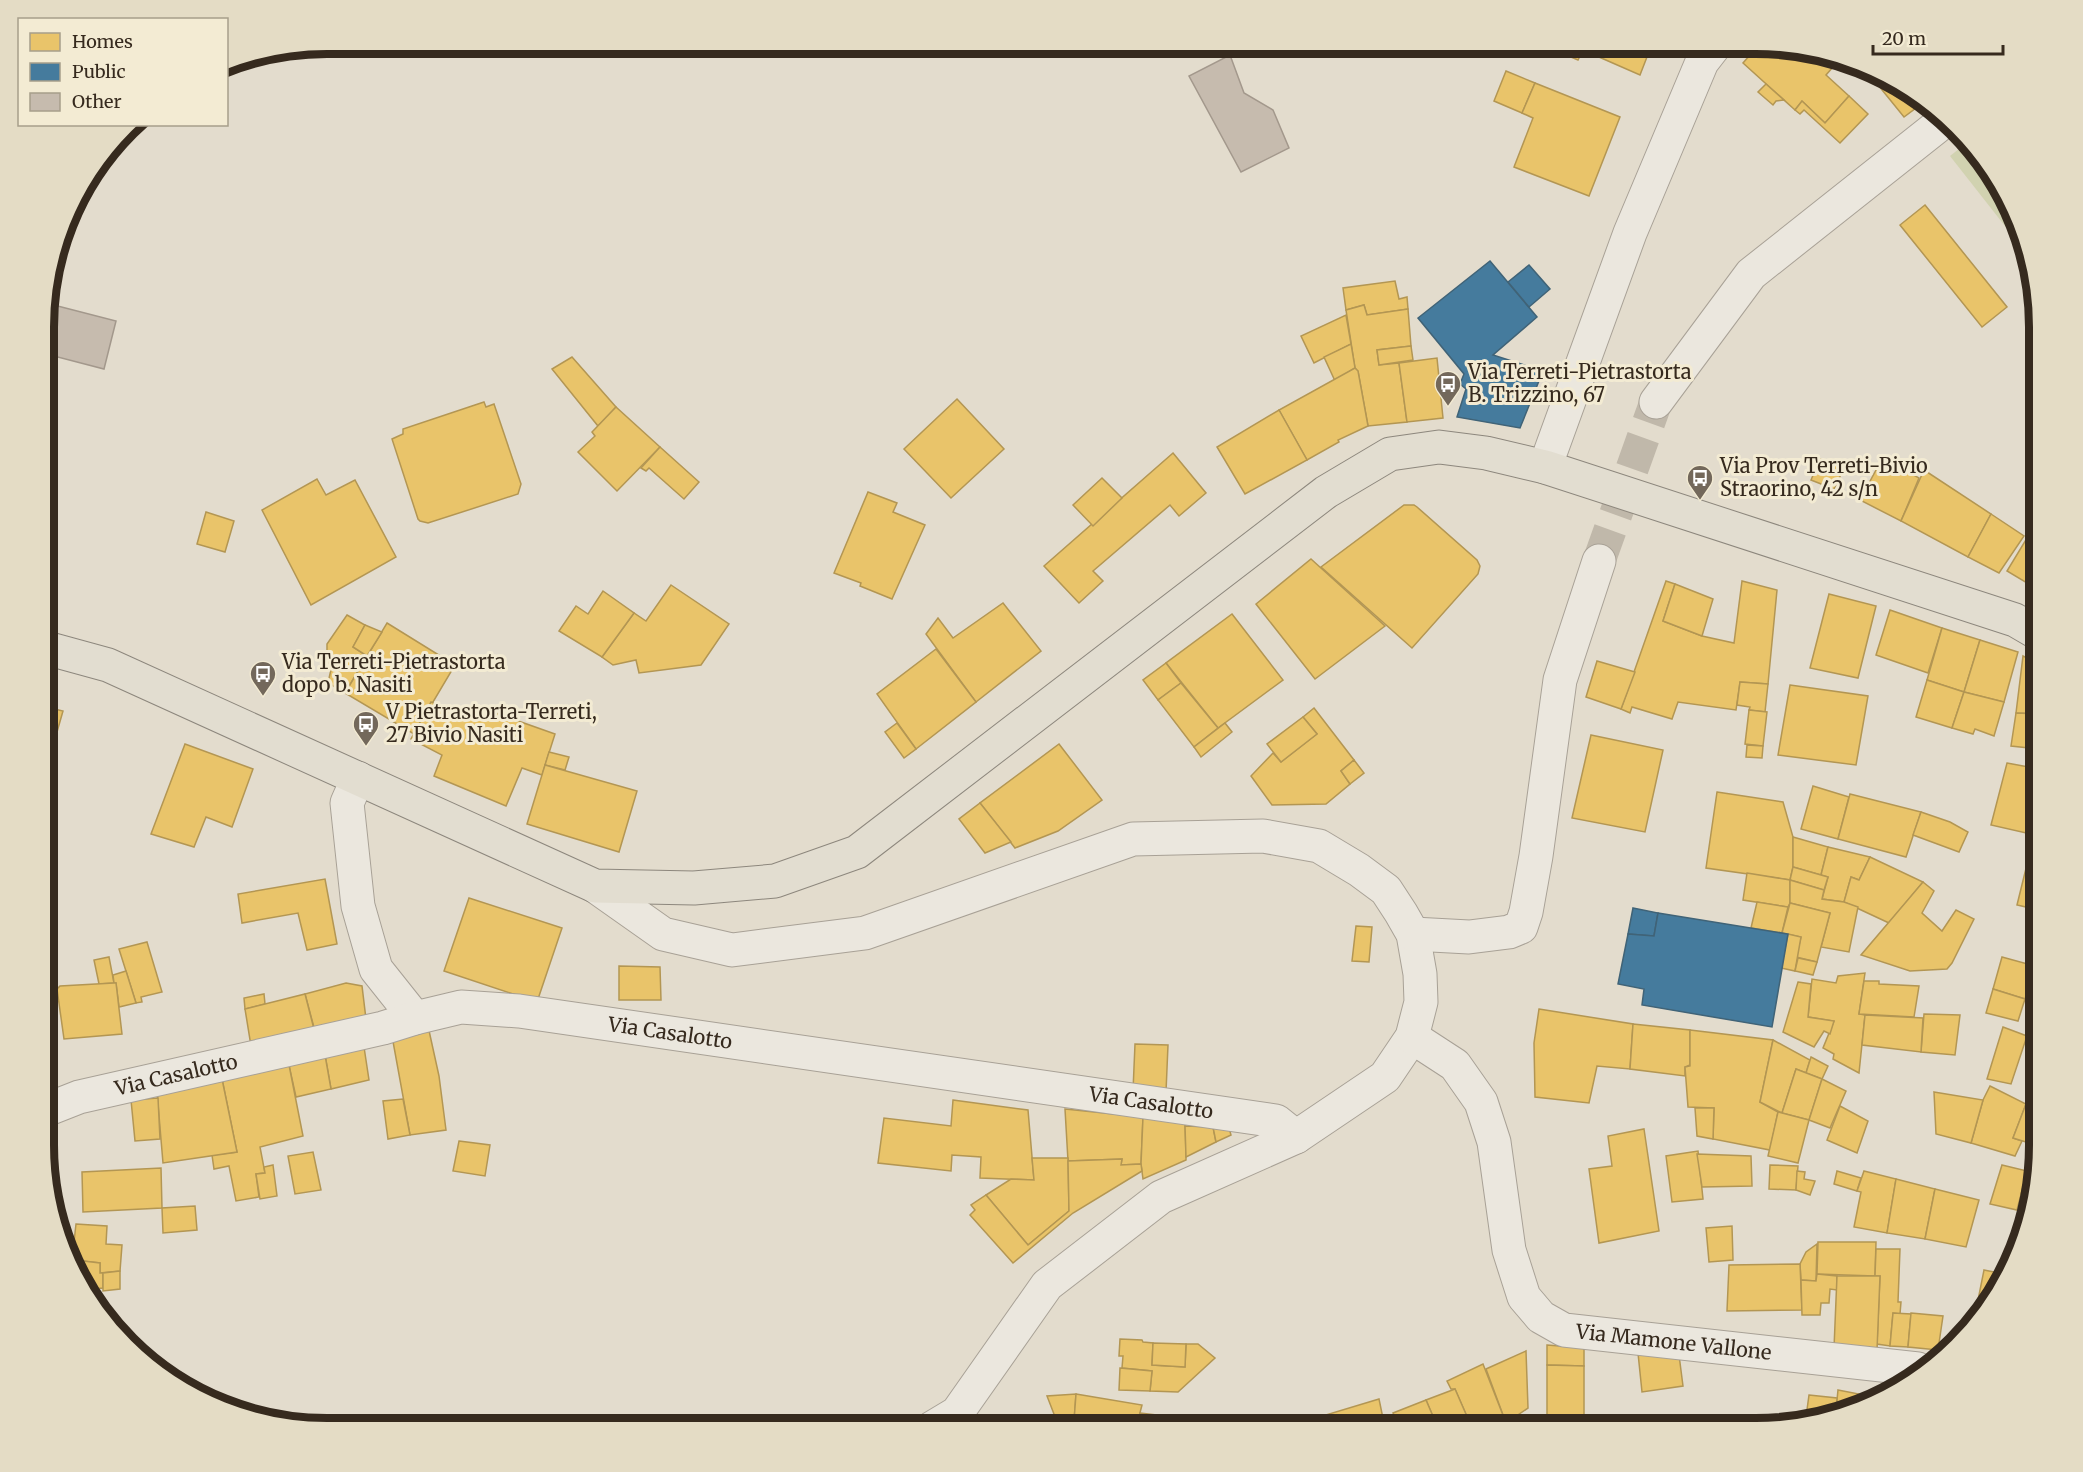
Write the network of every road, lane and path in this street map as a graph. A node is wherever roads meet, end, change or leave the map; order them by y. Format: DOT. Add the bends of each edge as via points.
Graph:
graph roads {
  1 [pos="1708,54"];
  2 [pos="1939,125"];
  3 [pos="1656,402"];
  4 [pos="1545,467"];
  5 [pos="1599,561"];
  6 [pos="2029,628"];
  7 [pos="54,650"];
  8 [pos="358,778"];
  9 [pos="595,886"];
  10 [pos="1413,934"];
  11 [pos="415,1018"];
  12 [pos="1412,1037"];
  13 [pos="54,1107"];
  14 [pos="1296,1137"];
  15 [pos="1913,1368"];
  16 [pos="949,1418"];
  1 -- 4 [label="street" via="1630,233"];
  2 -- 3 [label="street" via="1752,274"];
  4 -- 6 [label="main road" via="2004,616"];
  4 -- 9 [label="main road" via="1439,447 1390,454 1326,492 857,852 775,881 693,888"];
  5 -- 10 [label="street" via="1560,680 1536,856 1521,927 1469,937"];
  7 -- 8 [label="main road" via="108,665"];
  8 -- 9 [label="main road"];
  8 -- 11 [label="street" via="347,803 358,906 376,969"];
  9 -- 10 [label="street" via="663,934 732,950 865,933 1133,839 1263,836 1319,846 1359,870 1386,890"];
  10 -- 12 [label="street" via="1421,1002"];
  11 -- 13 [label="street, Via Casalotto" via="79,1097"];
  11 -- 14 [label="street, Via Casalotto" via="461,1008 519,1011 1276,1120"];
  12 -- 14 [label="street" via="1385,1077"];
  12 -- 15 [label="street, Via Mamone Vallone" via="1455,1065 1481,1102 1494,1142 1509,1250 1524,1297 1541,1317 1564,1330"];
  14 -- 16 [label="street" via="1161,1197 1047,1285 957,1413"];
}
